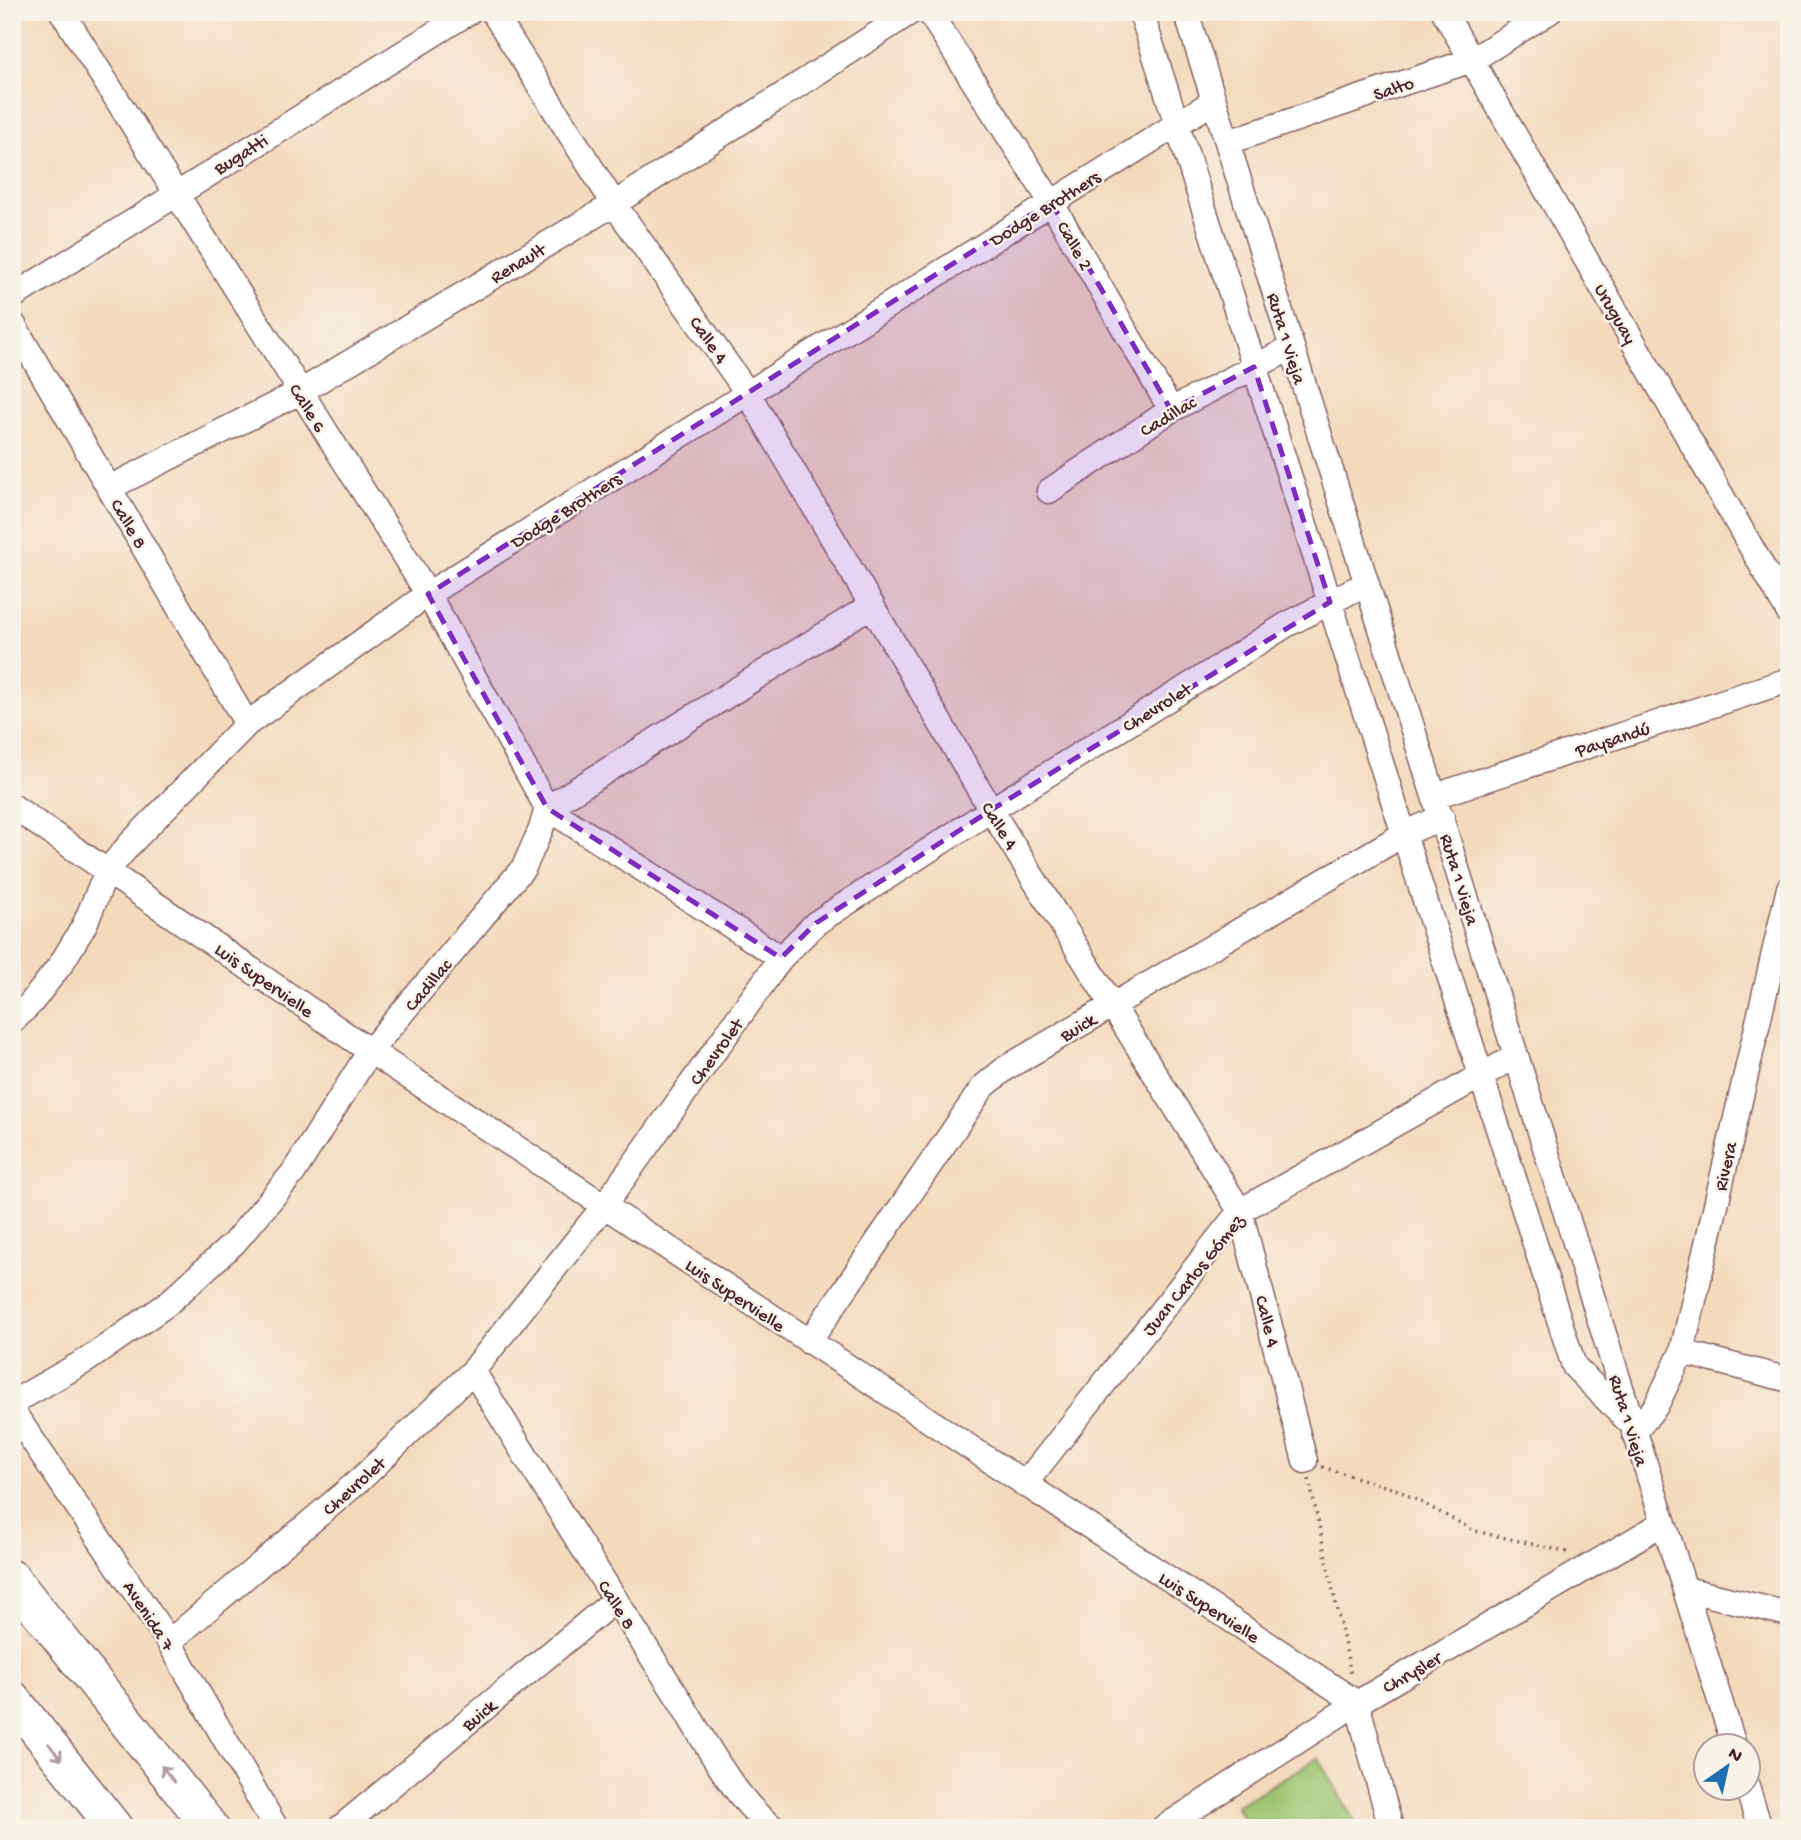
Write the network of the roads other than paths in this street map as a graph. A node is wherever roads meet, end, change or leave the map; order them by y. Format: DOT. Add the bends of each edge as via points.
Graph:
graph roads {
  1 [pos="62,12"];
  2 [pos="469,12"];
  3 [pos="494,12"];
  4 [pos="911,12"];
  5 [pos="929,12"];
  6 [pos="1141,12"];
  7 [pos="1186,12"];
  8 [pos="1444,12"];
  9 [pos="1549,12"];
  10 [pos="1472,60"];
  11 [pos="1214,101"];
  12 [pos="1177,124"];
  13 [pos="1228,142"];
  14 [pos="175,194"];
  15 [pos="1051,202"];
  16 [pos="614,204"];
  17 [pos="12,297"];
  18 [pos="12,322"];
  19 [pos="1291,348"];
  20 [pos="1254,367"];
  21 [pos="300,392"];
  22 [pos="749,395"];
  23 [pos="1171,411"];
  24 [pos="109,488"];
  25 [pos="1049,491"];
  26 [pos="1366,584"];
  27 [pos="428,594"];
  28 [pos="1330,602"];
  29 [pos="872,605"];
  30 [pos="1789,613"];
  31 [pos="1789,680"];
  32 [pos="247,724"];
  33 [pos="12,806"];
  34 [pos="1438,806"];
  35 [pos="547,808"];
  36 [pos="991,810"];
  37 [pos="1404,834"];
  38 [pos="107,871"];
  39 [pos="1789,888"];
  40 [pos="781,958"];
  41 [pos="1113,1004"];
  42 [pos="12,1022"];
  43 [pos="370,1051"];
  44 [pos="1516,1056"];
  45 [pos="1481,1076"];
  46 [pos="604,1206"];
  47 [pos="1240,1210"];
  48 [pos="809,1342"];
  49 [pos="1682,1352"];
  50 [pos="473,1371"];
  51 [pos="1789,1380"];
  52 [pos="12,1403"];
  53 [pos="12,1410"];
  54 [pos="1633,1429"];
  55 [pos="1305,1461"];
  56 [pos="1024,1485"];
  57 [pos="1663,1523"];
  58 [pos="12,1578"];
  59 [pos="1685,1589"];
  60 [pos="615,1600"];
  61 [pos="1789,1614"];
  62 [pos="169,1642"];
  63 [pos="12,1698"];
  64 [pos="1357,1703"];
  65 [pos="1730,1731"];
  66 [pos="1751,1801"];
  67 [pos="760,1825"];
  68 [pos="115,1828"];
  69 [pos="211,1828"];
  70 [pos="276,1828"];
  71 [pos="340,1828"];
  72 [pos="1163,1828"];
  73 [pos="1391,1828"];
  74 [pos="1760,1828"];
  1 -- 14 [label="street, Calle 6"];
  2 -- 14 [label="street, Bugatti"];
  3 -- 16 [label="street, Calle 4"];
  4 -- 16 [label="street, Renault"];
  5 -- 15 [label="street, Calle 2"];
  6 -- 12 [label="street"];
  7 -- 11 [label="street, Ruta 1 Vieja"];
  8 -- 10 [label="street, Uruguay"];
  9 -- 10 [label="street, Salto"];
  10 -- 13 [label="street, Salto"];
  10 -- 30 [label="street, Uruguay"];
  11 -- 12 [label="street, Dodge Brothers"];
  11 -- 13 [label="street, Ruta 1 Vieja"];
  12 -- 15 [label="street, Dodge Brothers"];
  12 -- 20 [label="street"];
  13 -- 19 [label="street, Ruta 1 Vieja"];
  14 -- 17 [label="street, Bugatti"];
  14 -- 21 [label="street, Calle 6"];
  15 -- 22 [label="street, Dodge Brothers"];
  15 -- 23 [label="street, Calle 2"];
  16 -- 21 [label="street, Renault"];
  16 -- 22 [label="street, Calle 4"];
  18 -- 24 [label="street, Calle 8"];
  19 -- 20 [label="street, Cadillac"];
  19 -- 26 [label="street, Ruta 1 Vieja"];
  20 -- 23 [label="street, Cadillac"];
  20 -- 28 [label="street"];
  21 -- 24 [label="street, Renault"];
  21 -- 27 [label="street, Calle 6"];
  22 -- 27 [label="street, Dodge Brothers"];
  22 -- 29 [label="street, Calle 4"];
  23 -- 25 [label="street, Cadillac"];
  24 -- 32 [label="street, Calle 8"];
  26 -- 28 [label="street, Chevrolet"];
  26 -- 34 [label="street, Ruta 1 Vieja"];
  27 -- 32 [label="street, Dodge Brothers"];
  27 -- 35 [label="street, Calle 6"];
  28 -- 36 [label="street, Chevrolet"];
  28 -- 37 [label="street"];
  29 -- 35 [label="street"];
  29 -- 36 [label="street, Calle 4"];
  31 -- 34 [label="street, Paysandú"];
  32 -- 38 [label="street, Dodge Brothers"];
  33 -- 38 [label="street, Luis Supervielle"];
  34 -- 37 [label="street, Buick"];
  34 -- 44 [label="street, Ruta 1 Vieja"];
  35 -- 40 [label="street"];
  35 -- 43 [label="street, Cadillac" via="524,867"];
  36 -- 40 [label="street, Chevrolet" via="816,923"];
  36 -- 41 [label="street, Calle 4"];
  37 -- 41 [label="street, Buick"];
  37 -- 45 [label="street"];
  38 -- 42 [label="street, Dodge Brothers" via="84,926 61,964"];
  38 -- 43 [label="street, Luis Supervielle"];
  39 -- 49 [label="street, Rivera"];
  40 -- 46 [label="street, Chevrolet"];
  41 -- 47 [label="street, Calle 4"];
  41 -- 48 [label="street, Buick" via="1006,1068 983,1087"];
  43 -- 46 [label="street, Luis Supervielle"];
  43 -- 52 [label="street, Cadillac" via="293,1173 234,1243 166,1305 87,1360"];
  44 -- 45 [label="street, Juan Carlos Gómez"];
  44 -- 54 [label="street, Ruta 1 Vieja"];
  45 -- 47 [label="street, Juan Carlos Gómez"];
  45 -- 54 [label="street" via="1574,1366"];
  46 -- 48 [label="street, Luis Supervielle"];
  46 -- 50 [label="street, Chevrolet"];
  47 -- 55 [label="street, Calle 4"];
  47 -- 56 [label="street, Juan Carlos Gómez"];
  48 -- 56 [label="street, Luis Supervielle"];
  49 -- 51 [label="street"];
  49 -- 54 [label="street, Rivera" via="1656,1406"];
  50 -- 60 [label="street, Calle 8"];
  50 -- 62 [label="street, Chevrolet" via="361,1479"];
  53 -- 62 [label="street, Avenida 7"];
  54 -- 57 [label="street, Ruta 1 Vieja"];
  56 -- 64 [label="street, Luis Supervielle"];
  57 -- 59 [label="street, Ruta 1 Vieja"];
  57 -- 64 [label="street, Chrysler"];
  69 -- 58 [label="highway, one-way"];
  59 -- 61 [label="street"];
  59 -- 65 [label="street, Ruta 1 Vieja"];
  60 -- 67 [label="street, Calle 8"];
  60 -- 71 [label="street, Buick"];
  62 -- 70 [label="street, Avenida 7"];
  63 -- 68 [label="highway, one-way"];
  64 -- 72 [label="street, Chrysler"];
  64 -- 73 [label="street"];
  66 -- 74 [label="street"];
}
